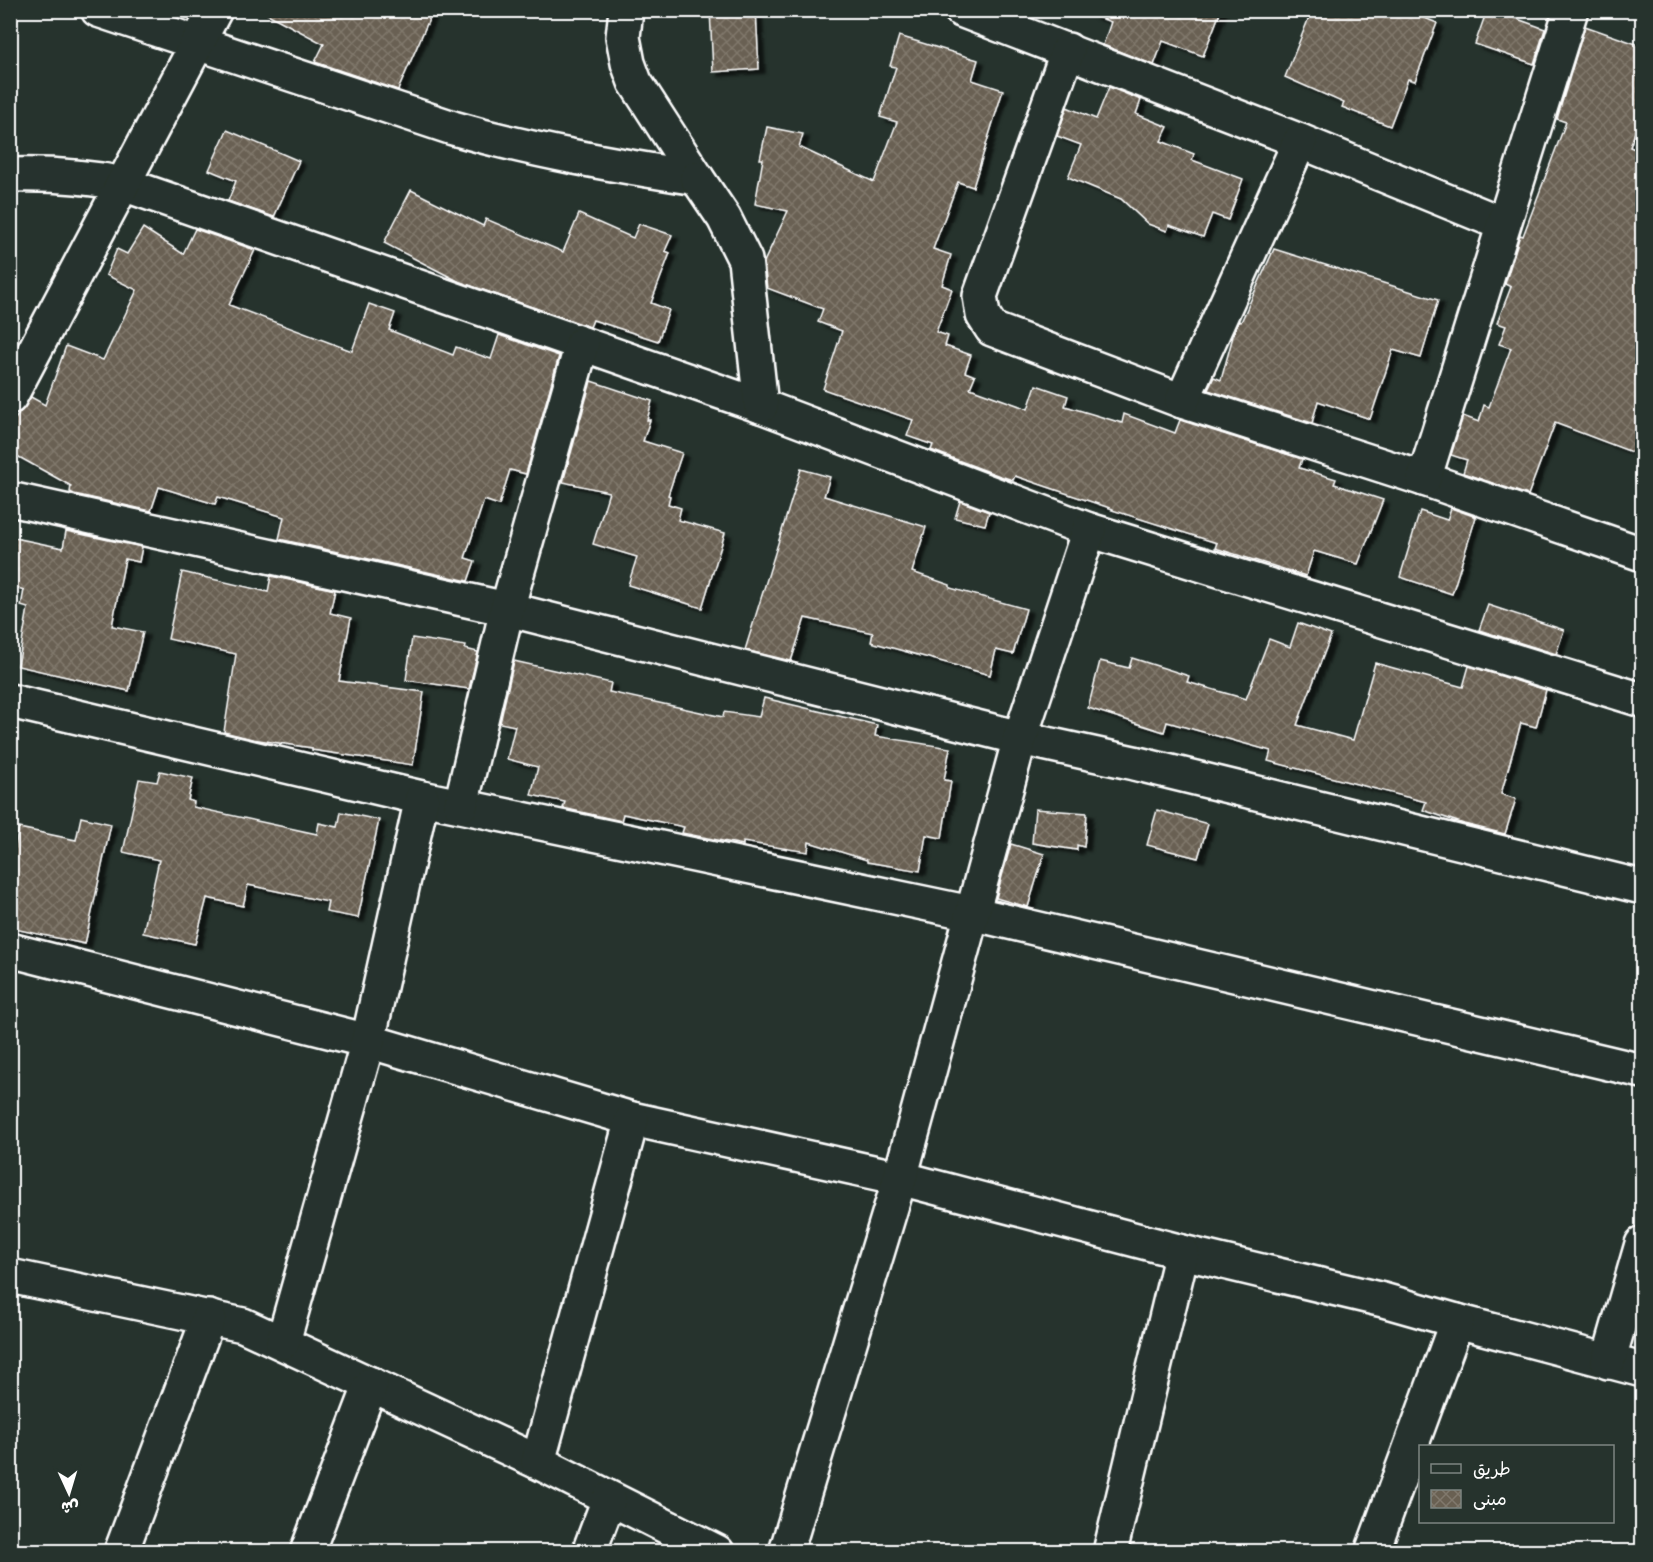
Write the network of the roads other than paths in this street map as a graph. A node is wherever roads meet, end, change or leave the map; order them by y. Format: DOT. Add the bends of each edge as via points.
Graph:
graph roads {
  1 [pos="98,10"];
  2 [pos="215,10"];
  3 [pos="626,10"];
  4 [pos="961,10"];
  5 [pos="1571,10"];
  6 [pos="197,42"];
  7 [pos="1068,50"];
  8 [pos="1300,141"];
  9 [pos="10,175"];
  10 [pos="697,178"];
  11 [pos="123,184"];
  12 [pos="1503,224"];
  13 [pos="582,344"];
  14 [pos="10,397"];
  15 [pos="1182,401"];
  16 [pos="761,406"];
  17 [pos="1424,479"];
  18 [pos="10,499"];
  19 [pos="1089,530"];
  20 [pos="1642,554"];
  21 [pos="507,609"];
  22 [pos="1642,700"];
  23 [pos="10,701"];
  24 [pos="1020,738"];
  25 [pos="422,798"];
  26 [pos="461,805"];
  27 [pos="1642,887"];
  28 [pos="971,913"];
  29 [pos="10,950"];
  30 [pos="368,1041"];
  31 [pos="1642,1071"];
  32 [pos="632,1119"];
  33 [pos="900,1178"];
  34 [pos="1642,1244"];
  35 [pos="1182,1252"];
  36 [pos="10,1276"];
  37 [pos="209,1317"];
  38 [pos="1457,1321"];
  39 [pos="283,1342"];
  40 [pos="1608,1362"];
  41 [pos="1642,1370"];
  42 [pos="371,1383"];
  43 [pos="538,1462"];
  44 [pos="609,1499"];
  45 [pos="121,1551"];
  46 [pos="307,1551"];
  47 [pos="589,1551"];
  48 [pos="717,1551"];
  49 [pos="786,1551"];
  50 [pos="1110,1551"];
  51 [pos="1372,1551"];
  1 -- 6 [label="street"];
  2 -- 6 [label="street"];
  3 -- 10 [label="street" via="623,37 635,82"];
  4 -- 7 [label="street"];
  5 -- 12 [label="street"];
  6 -- 10 [label="street" via="508,144"];
  6 -- 11 [label="street"];
  7 -- 8 [label="street"];
  7 -- 15 [label="street" via="980,296 983,315 992,329"];
  8 -- 12 [label="street"];
  8 -- 15 [label="street"];
  9 -- 11 [label="street" via="59,174"];
  10 -- 16 [label="street" via="724,218 745,260"];
  11 -- 13 [label="street"];
  11 -- 14 [label="street"];
  12 -- 17 [label="street"];
  13 -- 16 [label="street"];
  13 -- 21 [label="street"];
  15 -- 17 [label="street"];
  16 -- 19 [label="street"];
  17 -- 20 [label="street"];
  18 -- 21 [label="street"];
  19 -- 22 [label="street"];
  19 -- 24 [label="street"];
  21 -- 24 [label="street"];
  21 -- 26 [label="street"];
  23 -- 25 [label="street"];
  24 -- 27 [label="street"];
  24 -- 28 [label="street"];
  25 -- 26 [label="street"];
  25 -- 30 [label="street"];
  26 -- 28 [label="street"];
  28 -- 31 [label="street"];
  28 -- 33 [label="street"];
  29 -- 30 [label="street"];
  30 -- 32 [label="street"];
  30 -- 39 [label="street"];
  32 -- 33 [label="street"];
  32 -- 43 [label="street"];
  33 -- 35 [label="street"];
  33 -- 49 [label="street"];
  34 -- 40 [label="street"];
  35 -- 38 [label="street"];
  35 -- 50 [label="street"];
  36 -- 37 [label="street"];
  37 -- 39 [label="street" via="243,1325"];
  37 -- 45 [label="street"];
  38 -- 40 [label="street"];
  38 -- 51 [label="street"];
  39 -- 42 [label="street"];
  40 -- 41 [label="street"];
  42 -- 43 [label="street"];
  42 -- 46 [label="street"];
  43 -- 44 [label="street"];
  44 -- 47 [label="street"];
  44 -- 48 [label="street"];
}
